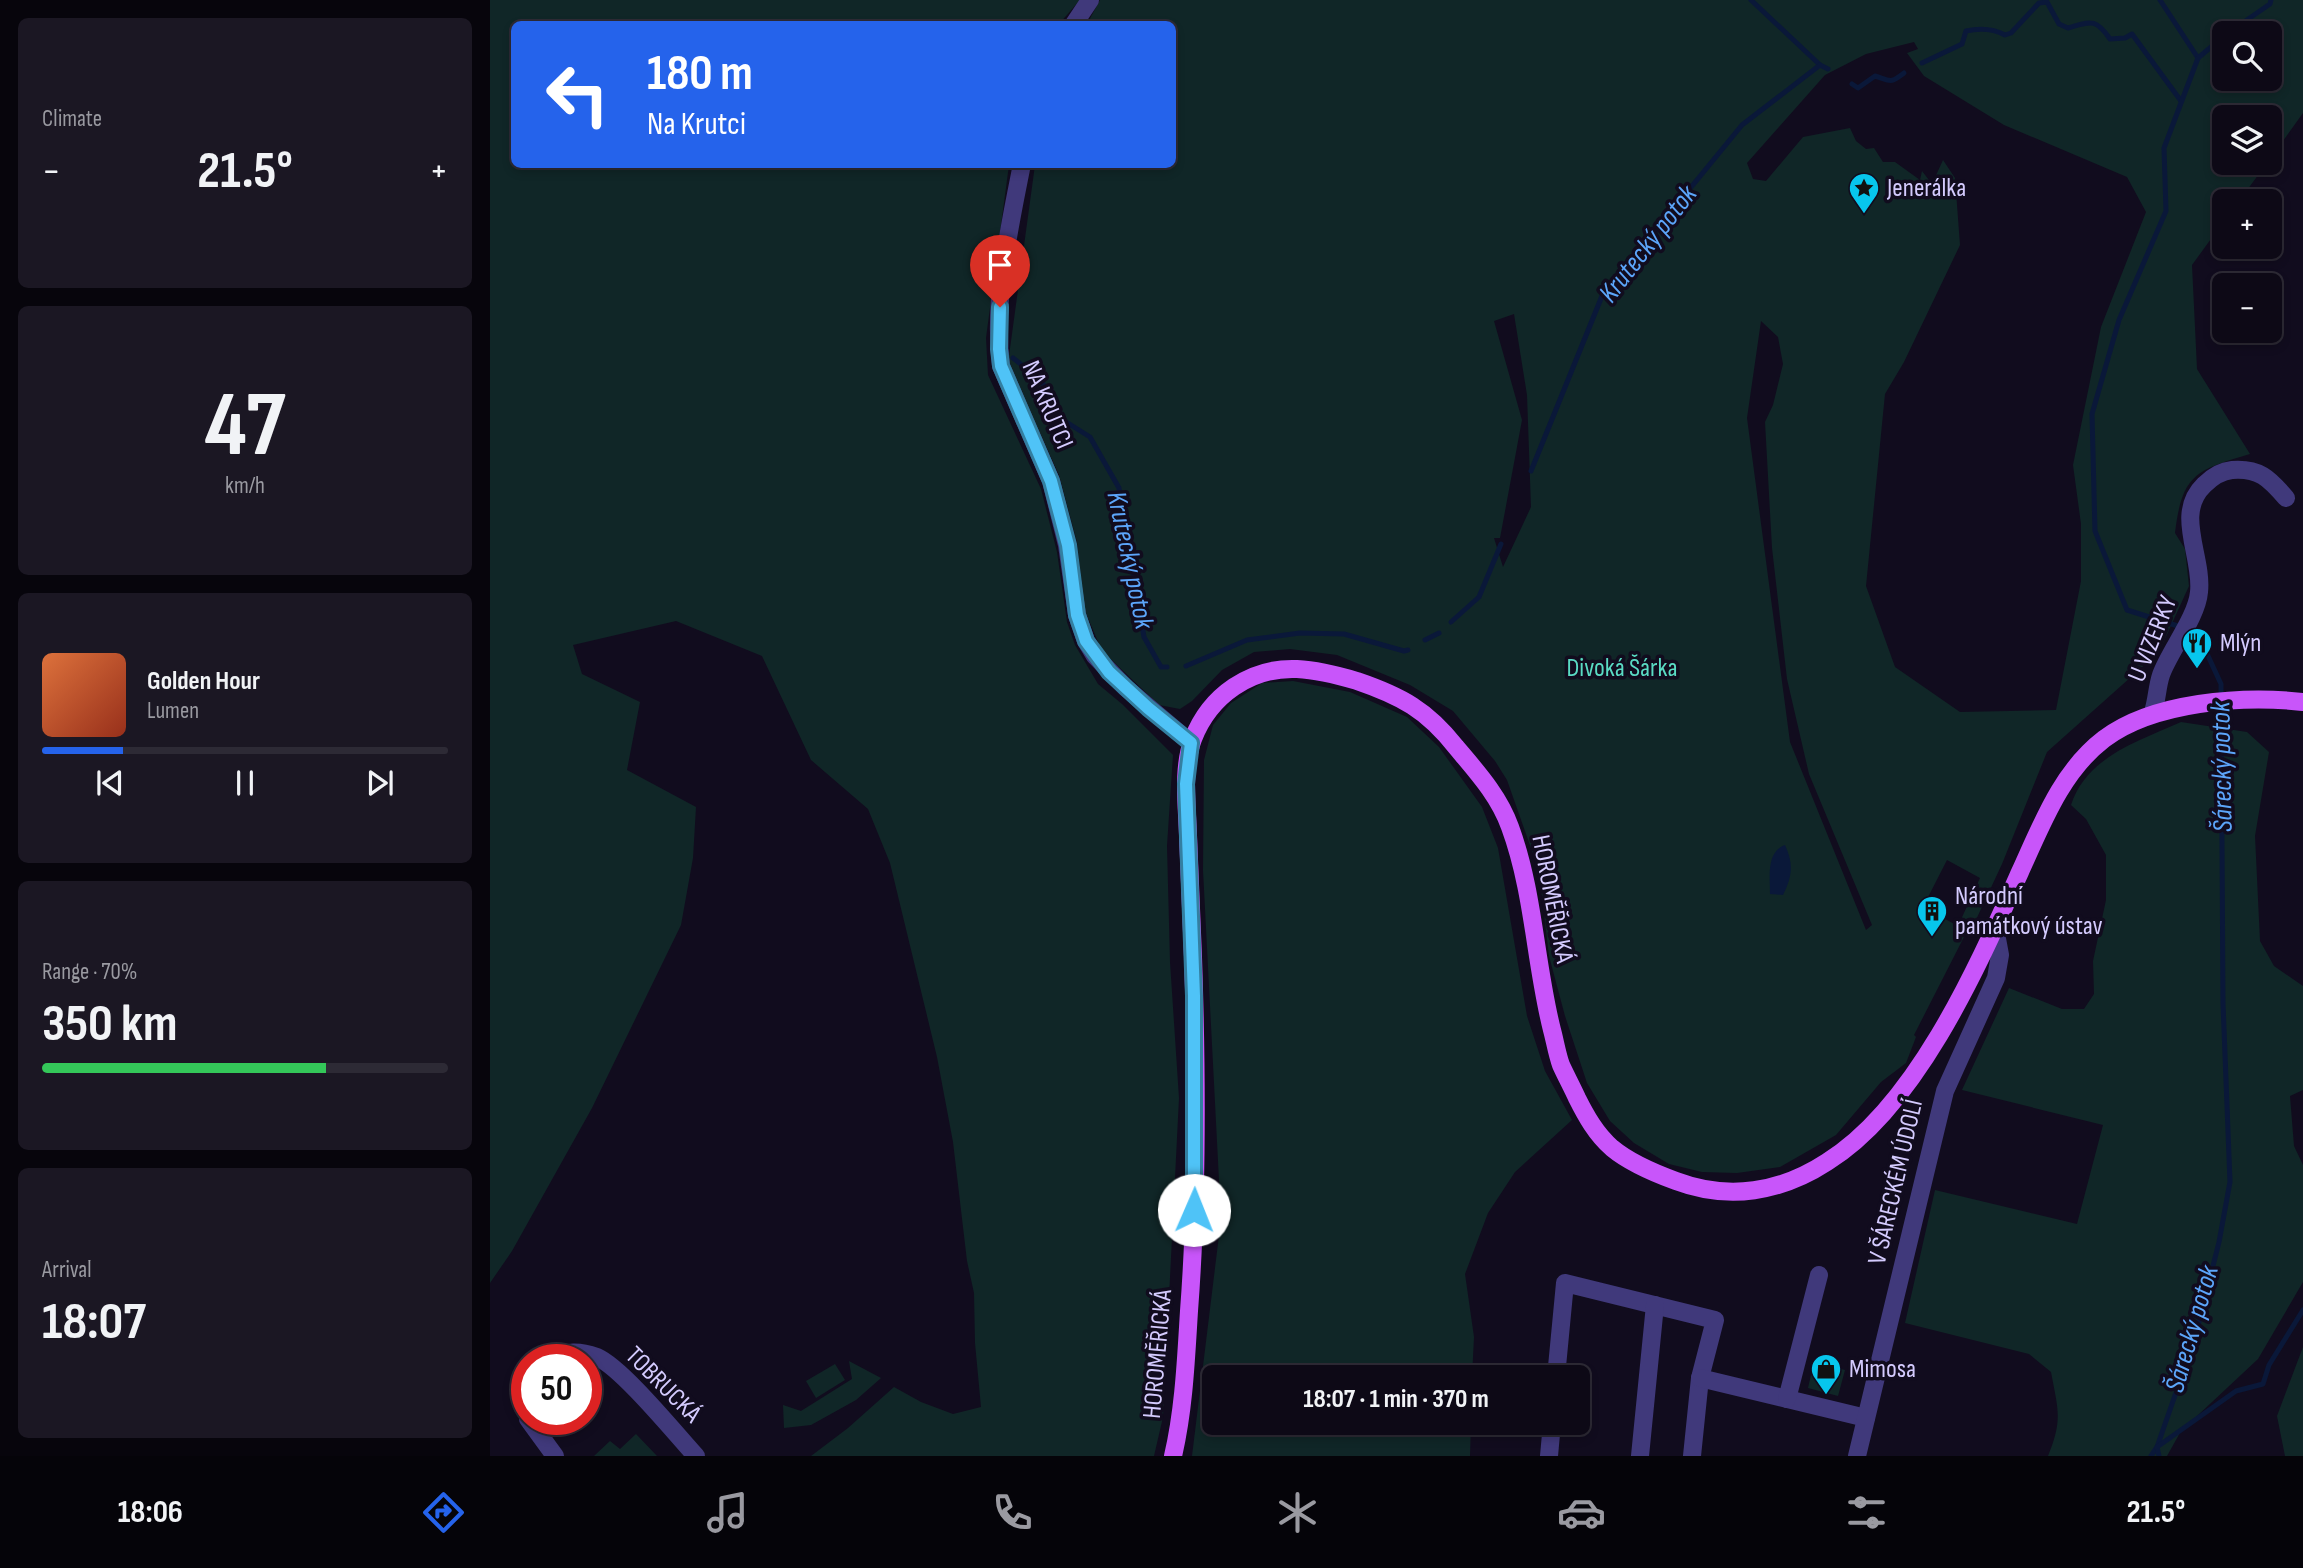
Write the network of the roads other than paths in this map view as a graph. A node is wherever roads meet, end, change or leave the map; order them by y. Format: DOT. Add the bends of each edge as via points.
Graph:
graph roads {
  1 [pos="1090,0"];
  2 [pos="1076,21"];
  3 [pos="1021,168"];
  4 [pos="2286,498"];
  5 [pos="2303,702"];
  6 [pos="2153,712"];
  7 [pos="1191,743"];
  8 [pos="1995,928"];
  9 [pos="1819,1275"];
  10 [pos="1655,1305"];
  11 [pos="602,1361"];
  12 [pos="1557,1365"];
  13 [pos="1700,1378"];
  14 [pos="1787,1399"];
  15 [pos="1867,1418"];
  16 [pos="540,1435"];
  17 [pos="1551,1435"];
  18 [pos="555,1456"];
  19 [pos="696,1456"];
  20 [pos="1173,1456"];
  21 [pos="1549,1456"];
  22 [pos="1640,1456"];
  23 [pos="1692,1456"];
  24 [pos="1857,1456"];
  1 -- 2 [label="street"];
  3 -- 7 [label="street, NA KRUTCI" via="1000,307 1001,366 1051,481 1086,641 1109,672"];
  4 -- 6 [label="street, U VIZERKY" via="2268,477 2245,469 2224,471 2208,481 2192,501 2189,523 2200,591 2161,675"];
  5 -- 6 [label="main road, HOROMĚŘICKÁ" via="2272,699"];
  6 -- 8 [label="main road, HOROMĚŘICKÁ" via="2099,742 2067,777"];
  7 -- 8 [label="main road, HOROMĚŘICKÁ" via="1207,713 1232,687 1261,672 1296,669 1336,674 1392,693 1440,726 1497,797 1508,819 1529,900 1545,1003 1560,1063 1586,1117 1613,1149 1648,1171 1691,1187 1732,1192 1778,1188 1827,1163 1870,1131 1945,1026"];
  7 -- 20 [label="main road, HOROMĚŘICKÁ" via="1186,784 1194,996 1194,1233"];
  8 -- 15 [label="street, V ŠÁRECKÉM ÚDOLÍ" via="2000,956 1996,978 1945,1090"];
  9 -- 14 [label="street"];
  10 -- 12 [label="street" via="1565,1283"];
  10 -- 13 [label="street" via="1715,1320"];
  10 -- 22 [label="street"];
  11 -- 19 [label="street, TOBRUCKÁ" via="618,1372"];
  13 -- 14 [label="street"];
  13 -- 23 [label="street"];
  14 -- 15 [label="street"];
  15 -- 24 [label="street, V ŠÁRECKÉM ÚDOLÍ"];
  16 -- 18 [label="street"];
  17 -- 21 [label="street"];
}
